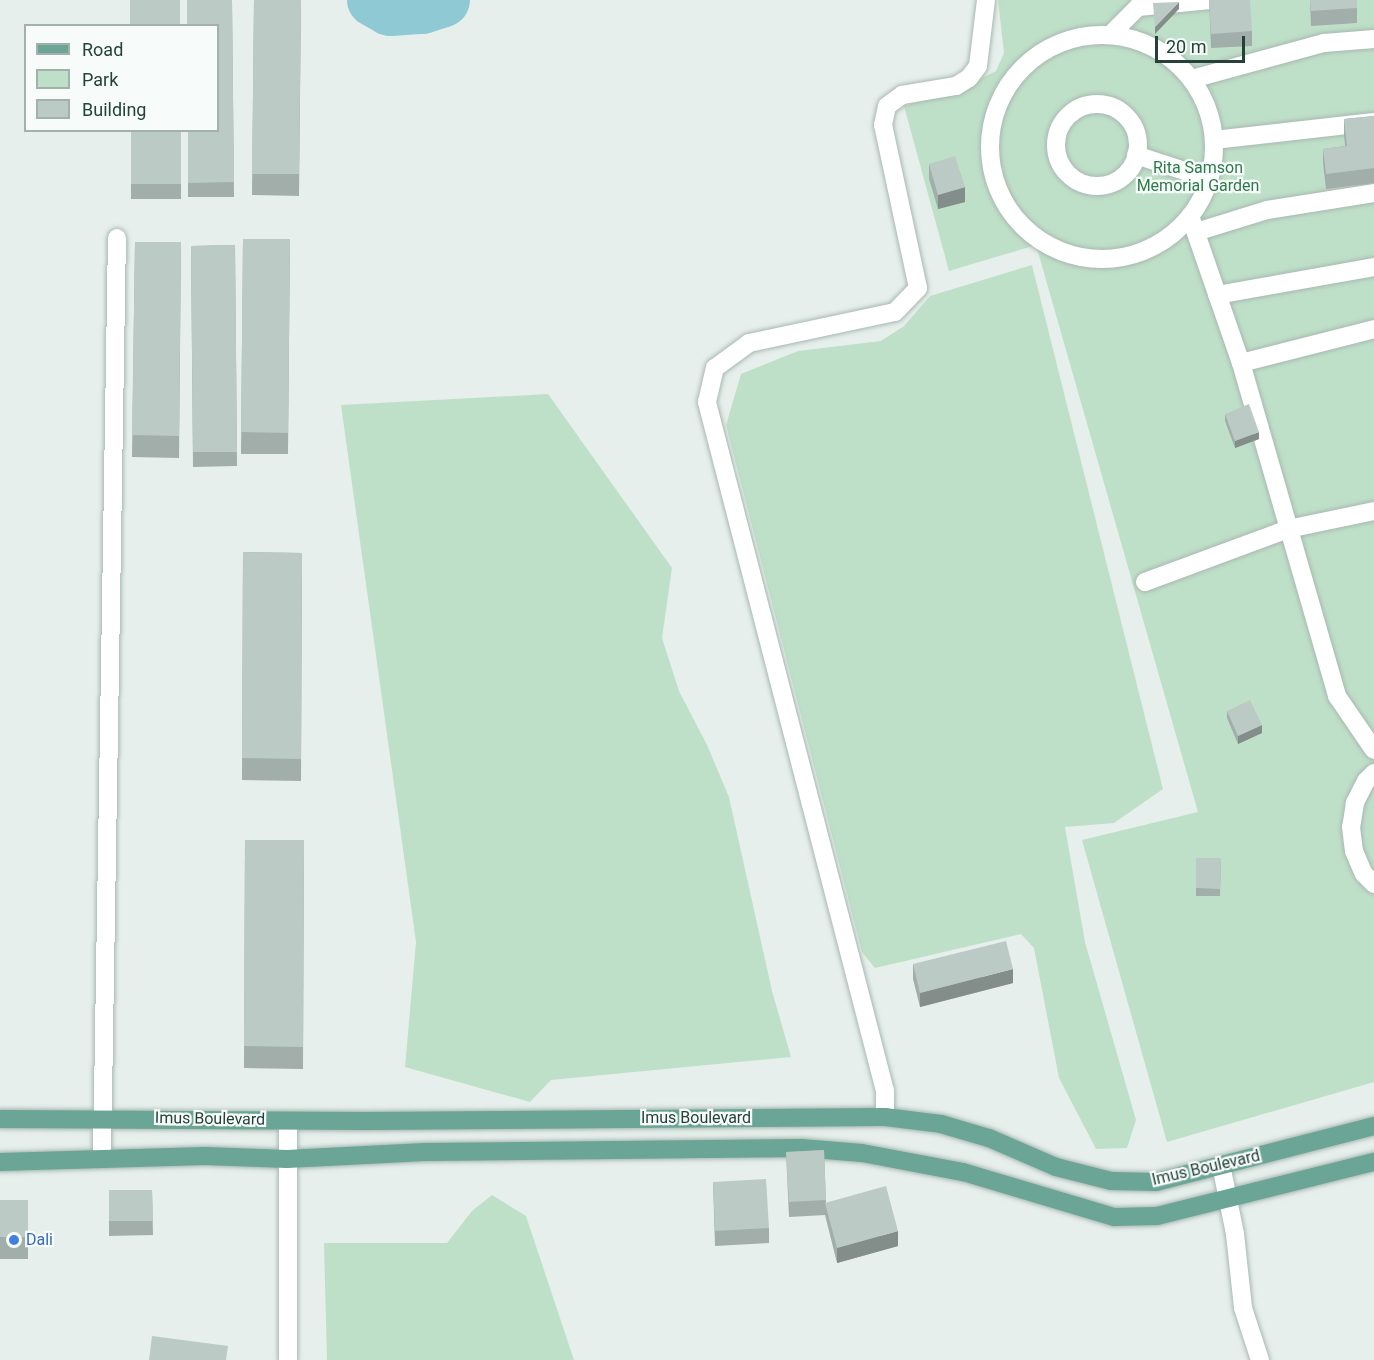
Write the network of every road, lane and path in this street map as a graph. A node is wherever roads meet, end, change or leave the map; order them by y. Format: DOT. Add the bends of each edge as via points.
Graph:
graph roads {
  1 [pos="986,0"];
  2 [pos="1211,0"];
  3 [pos="1111,33"];
  4 [pos="1374,39"];
  5 [pos="1192,79"];
  6 [pos="1374,122"];
  7 [pos="1214,140"];
  8 [pos="1136,156"];
  9 [pos="1209,179"];
  10 [pos="1374,193"];
  11 [pos="1193,224"];
  12 [pos="117,238"];
  13 [pos="1374,267"];
  14 [pos="1217,295"];
  15 [pos="1374,329"];
  16 [pos="1241,363"];
  17 [pos="1374,511"];
  18 [pos="1288,529"];
  19 [pos="1145,582"];
  20 [pos="1374,750"];
  21 [pos="1374,773"];
  22 [pos="1374,884"];
  23 [pos="885,1117"];
  24 [pos="103,1118"];
  25 [pos="0,1119"];
  26 [pos="288,1121"];
  27 [pos="1374,1126"];
  28 [pos="102,1159"];
  29 [pos="288,1159"];
  30 [pos="0,1162"];
  31 [pos="1374,1162"];
  32 [pos="1221,1165"];
  33 [pos="1228,1199"];
  34 [pos="288,1360"];
  35 [pos="1260,1360"];
  1 -- 23 [label="street" via="978,66 969,78 956,86 902,95 887,106 883,125 918,288 895,312 749,343 715,368 707,402 882,1080"];
  2 -- 3 [label="street" via="1138,7"];
  3 -- 5 [label="street" via="1142,41 1169,56"];
  3 -- 11 [label="street" via="1073,37 1038,53 1010,80 993,115 989,154 998,192 1020,224 1050,248 1088,259 1126,257"];
  4 -- 5 [label="street" via="1324,43"];
  5 -- 7 [label="street" via="1207,108"];
  6 -- 7 [label="street"];
  7 -- 9 [label="street"];
  8 -- 8 [label="street" via="1131,168 1112,184 1087,185 1075,180 1059,160 1058,135 1073,111 1101,104 1126,116 1134,127 1138,141"];
  8 -- 9 [label="street"];
  9 -- 11 [label="street"];
  10 -- 11 [label="street"];
  11 -- 14 [label="street"];
  12 -- 24 [label="street"];
  13 -- 14 [label="street"];
  14 -- 16 [label="street"];
  15 -- 16 [label="street"];
  16 -- 18 [label="street"];
  17 -- 18 [label="street"];
  18 -- 19 [label="street"];
  18 -- 20 [label="street" via="1337,696"];
  21 -- 22 [label="street" via="1356,802 1351,827 1354,851"];
  23 -- 26 [label="main road, Imus Boulevard"];
  23 -- 32 [label="main road, Imus Boulevard" via="941,1124 989,1138 1056,1167 1111,1181 1155,1182"];
  24 -- 25 [label="main road, Imus Boulevard"];
  24 -- 26 [label="main road, Imus Boulevard"];
  24 -- 28 [label="street"];
  26 -- 29 [label="street"];
  27 -- 32 [label="main road, Imus Boulevard"];
  28 -- 29 [label="main road, Imus Boulevard"];
  28 -- 30 [label="main road, Imus Boulevard"];
  29 -- 33 [label="main road, Imus Boulevard" via="425,1152 801,1148 862,1153 963,1172 1114,1217 1157,1216"];
  29 -- 34 [label="street"];
  31 -- 33 [label="main road, Imus Boulevard"];
  32 -- 33 [label="street"];
  33 -- 35 [label="street" via="1244,1308"];
}
